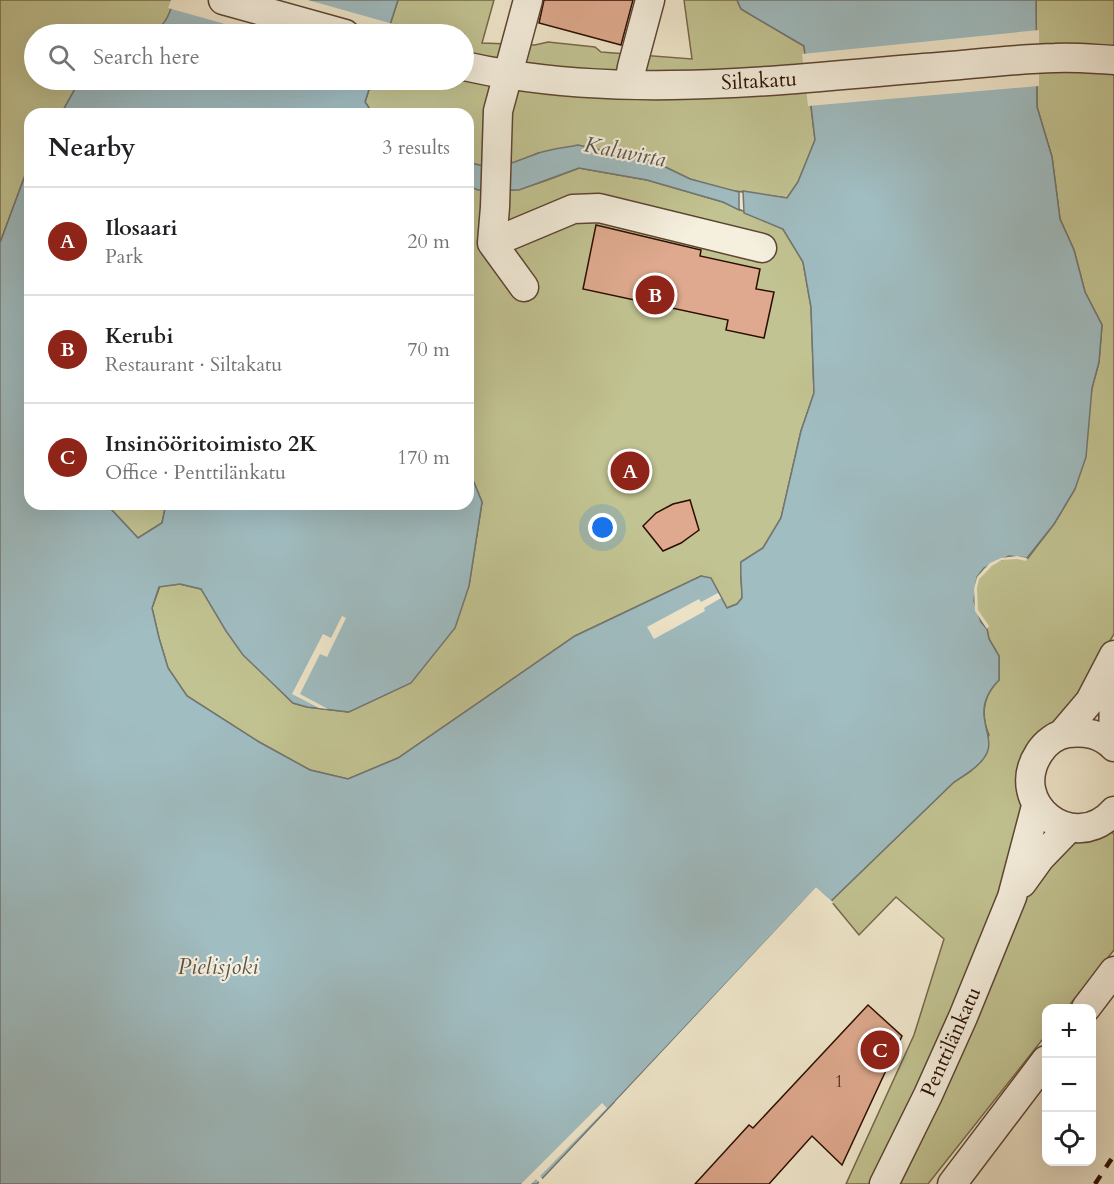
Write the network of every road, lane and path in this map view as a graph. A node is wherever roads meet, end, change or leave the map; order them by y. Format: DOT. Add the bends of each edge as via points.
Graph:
graph roads {
  1 [pos="223,0"];
  2 [pos="528,0"];
  3 [pos="650,0"];
  4 [pos="309,24"];
  5 [pos="1114,43"];
  6 [pos="1055,58"];
  7 [pos="1114,60"];
  8 [pos="474,68"];
  9 [pos="507,76"];
  10 [pos="630,84"];
  11 [pos="492,243"];
  12 [pos="762,248"];
  13 [pos="524,287"];
  14 [pos="1114,655"];
  15 [pos="1114,693"];
  16 [pos="1062,734"];
  17 [pos="1113,747"];
  18 [pos="1036,806"];
  19 [pos="1112,818"];
  20 [pos="1069,828"];
  21 [pos="1012,897"];
  22 [pos="1114,971"];
  23 [pos="1089,1004"];
  24 [pos="1042,1067"];
  25 [pos="884,1184"];
  26 [pos="952,1184"];
  1 -- 4 [label="street"];
  2 -- 9 [label="street"];
  3 -- 10 [label="street"];
  5 -- 6 [label="street, Siltakatu"];
  6 -- 7 [label="street, Siltakatu"];
  6 -- 10 [label="street, Siltakatu" via="730,83"];
  8 -- 9 [label="street, Siltakatu"];
  9 -- 10 [label="street, Siltakatu" via="563,83"];
  9 -- 11 [label="street" via="498,111"];
  11 -- 12 [label="street" via="573,208 599,208"];
  11 -- 13 [label="street"];
  14 -- 16 [label="street" via="1090,701"];
  15 -- 17 [label="street"];
  16 -- 17 [label="street" via="1083,731 1099,736"];
  16 -- 18 [label="street" via="1043,745 1032,764 1029,785"];
  18 -- 20 [label="street" via="1050,820"];
  18 -- 21 [label="street, Penttilänkatu"];
  19 -- 20 [label="street" via="1089,827"];
  20 -- 21 [label="street, Penttilänkatu" via="1040,858"];
  21 -- 25 [label="street, Penttilänkatu" via="954,1036"];
  22 -- 23 [label="street"];
  24 -- 26 [label="street"];
}
